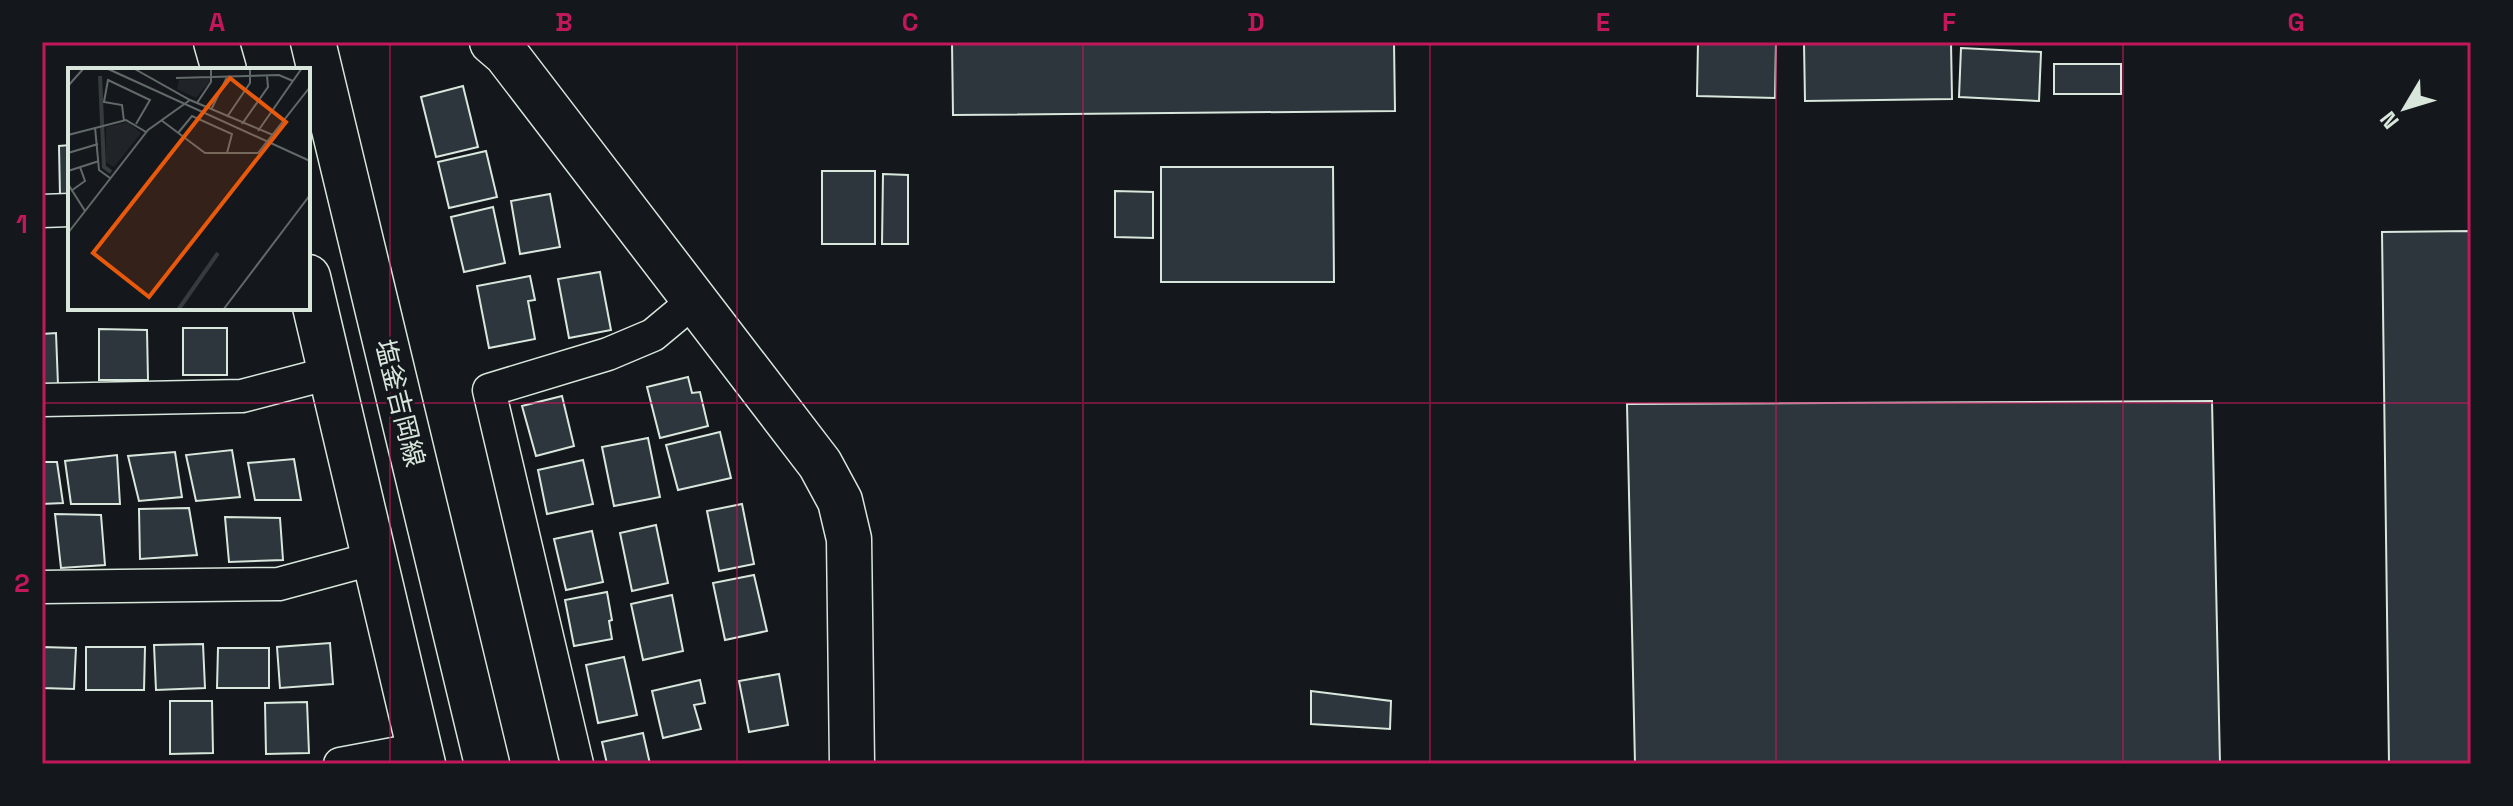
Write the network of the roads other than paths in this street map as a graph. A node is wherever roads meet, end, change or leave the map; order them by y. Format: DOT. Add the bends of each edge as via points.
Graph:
graph roads {
  1 [pos="216,42"];
  2 [pos="313,42"];
  3 [pos="492,42"];
  4 [pos="223,68"];
  5 [pos="68,210"];
  6 [pos="42,211"];
  7 [pos="310,286"];
  8 [pos="695,300"];
  9 [pos="330,373"];
  10 [pos="42,400"];
  11 [pos="375,558"];
  12 [pos="42,587"];
  13 [pos="421,756"];
  14 [pos="340,764"];
  15 [pos="487,764"];
  16 [pos="577,764"];
  17 [pos="852,764"];
  1 -- 4 [label="street"];
  2 -- 15 [label="street, 塩釜吉岡線"];
  3 -- 8 [label="street"];
  5 -- 6 [label="street"];
  7 -- 9 [label="street"];
  8 -- 16 [label="street" via="642,340 489,390"];
  8 -- 17 [label="street" via="820,464 840,501 849,539"];
  9 -- 10 [label="street" via="242,396"];
  9 -- 11 [label="street"];
  11 -- 12 [label="street" via="279,584"];
  11 -- 13 [label="street"];
  13 -- 14 [label="street"];
}
